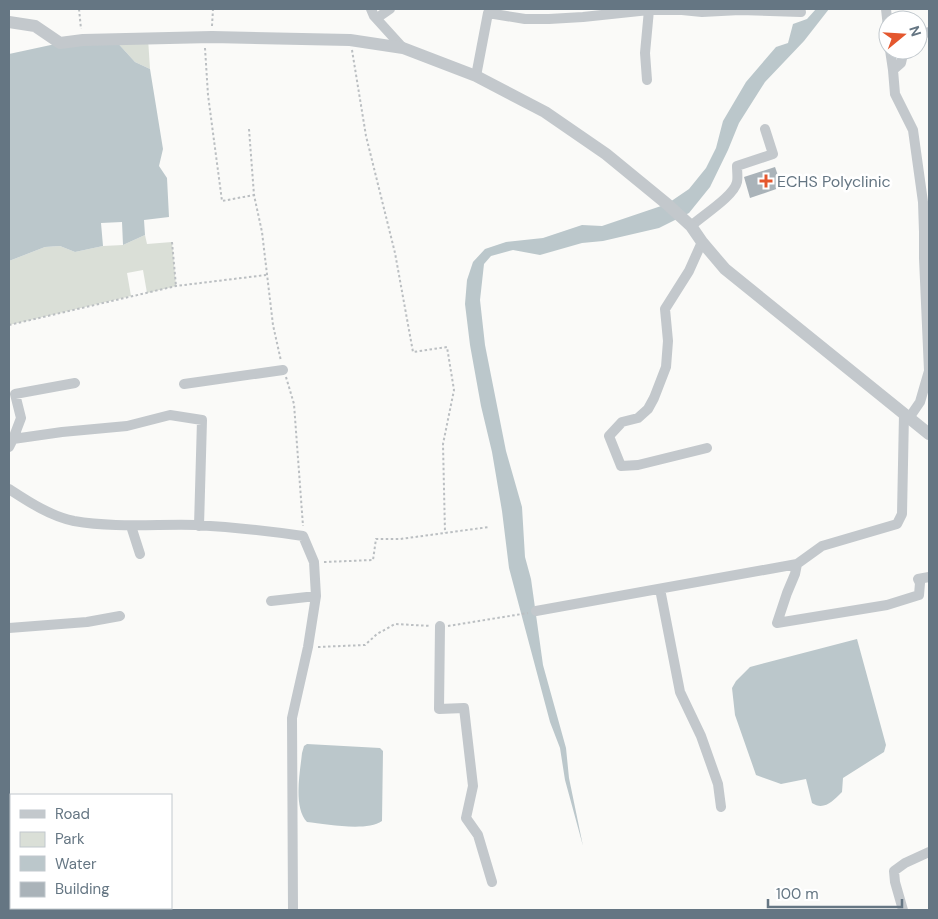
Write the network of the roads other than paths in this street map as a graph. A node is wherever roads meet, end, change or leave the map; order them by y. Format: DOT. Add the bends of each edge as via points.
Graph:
graph roads {
  1 [pos="371,9"];
  2 [pos="390,9"];
  3 [pos="649,10"];
  4 [pos="740,10"];
  5 [pos="487,11"];
  6 [pos="801,12"];
  7 [pos="377,18"];
  8 [pos="9,22"];
  9 [pos="403,48"];
  10 [pos="891,60"];
  11 [pos="902,60"];
  12 [pos="892,70"];
  13 [pos="476,76"];
  14 [pos="647,80"];
  15 [pos="765,130"];
  16 [pos="692,226"];
  17 [pos="702,242"];
  18 [pos="284,370"];
  19 [pos="75,383"];
  20 [pos="184,384"];
  21 [pos="906,416"];
  22 [pos="929,434"];
  23 [pos="11,443"];
  24 [pos="706,448"];
  25 [pos="9,489"];
  26 [pos="131,526"];
  27 [pos="199,526"];
  28 [pos="140,554"];
  29 [pos="797,564"];
  30 [pos="929,577"];
  31 [pos="660,589"];
  32 [pos="316,596"];
  33 [pos="271,600"];
  34 [pos="536,611"];
  35 [pos="120,616"];
  36 [pos="440,626"];
  37 [pos="9,628"];
  38 [pos="721,807"];
  39 [pos="929,852"];
  40 [pos="492,882"];
  41 [pos="293,910"];
  42 [pos="904,910"];
  1 -- 7 [label="street"];
  2 -- 7 [label="street"];
  3 -- 4 [label="street"];
  3 -- 5 [label="street" via="549,19 525,19"];
  3 -- 14 [label="street" via="645,53"];
  4 -- 6 [label="street"];
  5 -- 13 [label="street"];
  7 -- 9 [label="street"];
  8 -- 9 [label="street" via="35,26 60,43 208,37 350,40"];
  9 -- 13 [label="street"];
  10 -- 12 [label="street"];
  11 -- 12 [label="street"];
  12 -- 21 [label="street" via="895,94 913,130 923,202 929,371 920,402"];
  13 -- 16 [label="street" via="545,112 606,154"];
  15 -- 16 [label="street" via="772,154 737,166 737,183 731,194"];
  16 -- 17 [label="street"];
  17 -- 21 [label="street" via="725,269"];
  17 -- 24 [label="street" via="665,309 666,366 654,398 638,418 622,422 610,436 621,466 638,465"];
  18 -- 20 [label="street"];
  19 -- 23 [label="street" via="15,394 21,418"];
  21 -- 22 [label="street"];
  21 -- 29 [label="street" via="902,514 897,524 822,546"];
  23 -- 27 [label="street" via="62,432 127,426 170,415 202,420"];
  25 -- 26 [label="street" via="40,509 73,521"];
  26 -- 27 [label="street"];
  26 -- 28 [label="street"];
  27 -- 32 [label="street" via="303,536 314,562"];
  29 -- 30 [label="street" via="777,622 887,605 919,595 918,579"];
  29 -- 31 [label="street"];
  31 -- 34 [label="street"];
  31 -- 38 [label="street" via="680,692 701,736 718,784"];
  32 -- 33 [label="street"];
  32 -- 41 [label="street" via="292,718"];
  35 -- 37 [label="street"];
  36 -- 40 [label="street" via="439,709 464,708 472,786 466,818 478,835"];
  39 -- 42 [label="street" via="894,871"];
}
